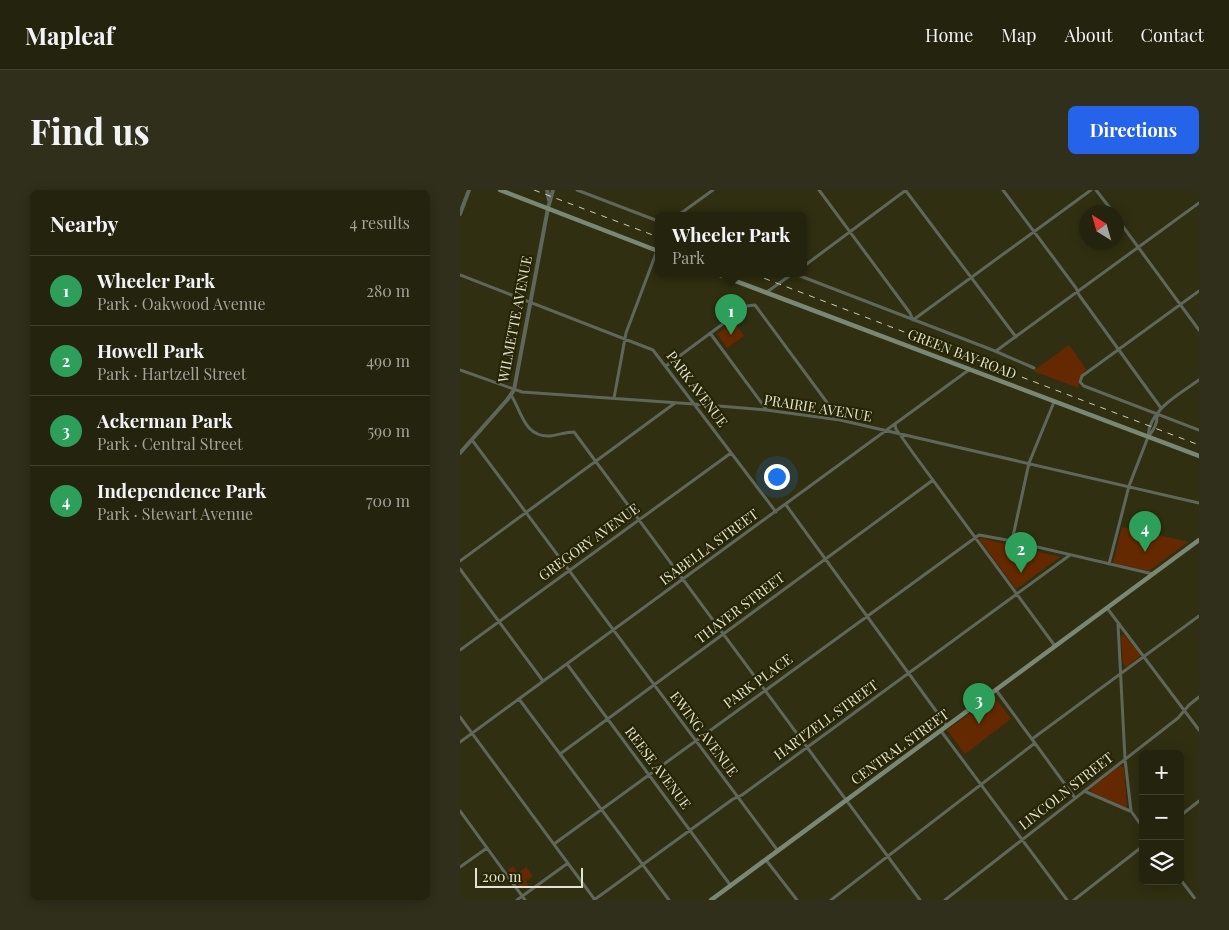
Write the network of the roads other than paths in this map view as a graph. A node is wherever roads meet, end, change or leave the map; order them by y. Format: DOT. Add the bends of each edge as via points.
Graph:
graph roads {
  1 [pos="469,190"];
  2 [pos="500,190"];
  3 [pos="548,190"];
  4 [pos="553,190"];
  5 [pos="577,190"];
  6 [pos="713,190"];
  7 [pos="819,190"];
  8 [pos="906,190"];
  9 [pos="1003,190"];
  10 [pos="1091,190"];
  11 [pos="1096,190"];
  12 [pos="549,200"];
  13 [pos="1199,203"];
  14 [pos="1108,205"];
  15 [pos="548,208"];
  16 [pos="683,212"];
  17 [pos="460,214"];
  18 [pos="655,220"];
  19 [pos="1124,228"];
  20 [pos="850,232"];
  21 [pos="1034,232"];
  22 [pos="1138,247"];
  23 [pos="655,249"];
  24 [pos="655,258"];
  25 [pos="807,264"];
  26 [pos="460,275"];
  27 [pos="726,277"];
  28 [pos="789,277"];
  29 [pos="801,277"];
  30 [pos="971,277"];
  31 [pos="1077,290"];
  32 [pos="1199,291"];
  33 [pos="767,292"];
  34 [pos="530,302"];
  35 [pos="1180,304"];
  36 [pos="913,320"];
  37 [pos="1199,330"];
  38 [pos="710,333"];
  39 [pos="1016,336"];
  40 [pos="624,338"];
  41 [pos="1119,349"];
  42 [pos="996,351"];
  43 [pos="666,366"];
  44 [pos="1034,368"];
  45 [pos="971,369"];
  46 [pos="460,370"];
  47 [pos="1199,380"];
  48 [pos="514,390"];
  49 [pos="511,395"];
  50 [pos="614,398"];
  51 [pos="676,402"];
  52 [pos="1054,402"];
  53 [pos="694,404"];
  54 [pos="1161,408"];
  55 [pos="766,410"];
  56 [pos="1157,414"];
  57 [pos="840,420"];
  58 [pos="895,425"];
  59 [pos="1199,430"];
  60 [pos="887,431"];
  61 [pos="900,434"];
  62 [pos="1148,437"];
  63 [pos="472,440"];
  64 [pos="460,453"];
  65 [pos="731,453"];
  66 [pos="1199,456"];
  67 [pos="596,461"];
  68 [pos="1029,463"];
  69 [pos="933,480"];
  70 [pos="1128,486"];
  71 [pos="1199,503"];
  72 [pos="786,505"];
  73 [pos="526,512"];
  74 [pos="776,512"];
  75 [pos="639,520"];
  76 [pos="975,537"];
  77 [pos="1012,540"];
  78 [pos="1198,542"];
  79 [pos="1070,555"];
  80 [pos="824,558"];
  81 [pos="460,561"];
  82 [pos="1109,564"];
  83 [pos="460,569"];
  84 [pos="569,571"];
  85 [pos="1153,574"];
  86 [pos="683,579"];
  87 [pos="1017,594"];
  88 [pos="1107,608"];
  89 [pos="867,616"];
  90 [pos="1199,616"];
  91 [pos="499,622"];
  92 [pos="1118,624"];
  93 [pos="613,630"];
  94 [pos="724,634"];
  95 [pos="1055,646"];
  96 [pos="460,650"];
  97 [pos="1143,656"];
  98 [pos="567,664"];
  99 [pos="1122,672"];
  100 [pos="909,674"];
  101 [pos="543,681"];
  102 [pos="654,685"];
  103 [pos="765,690"];
  104 [pos="996,690"];
  105 [pos="1199,697"];
  106 [pos="519,699"];
  107 [pos="1184,710"];
  108 [pos="460,717"];
  109 [pos="608,720"];
  110 [pos="947,726"];
  111 [pos="1199,730"];
  112 [pos="941,731"];
  113 [pos="472,733"];
  114 [pos="1032,739"];
  115 [pos="696,741"];
  116 [pos="460,742"];
  117 [pos="1035,744"];
  118 [pos="807,748"];
  119 [pos="560,754"];
  120 [pos="1125,758"];
  121 [pos="649,775"];
  122 [pos="982,785"];
  123 [pos="1084,791"];
  124 [pos="737,797"];
  125 [pos="1075,798"];
  126 [pos="846,801"];
  127 [pos="1199,801"];
  128 [pos="602,810"];
  129 [pos="460,811"];
  130 [pos="1131,812"];
  131 [pos="1184,813"];
  132 [pos="1139,823"];
  133 [pos="690,830"];
  134 [pos="1022,839"];
  135 [pos="554,844"];
  136 [pos="487,848"];
  137 [pos="1139,849"];
  138 [pos="778,851"];
  139 [pos="887,857"];
  140 [pos="766,860"];
  141 [pos="568,863"];
  142 [pos="642,865"];
  143 [pos="460,867"];
  144 [pos="1184,884"];
  145 [pos="731,886"];
  146 [pos="522,896"];
  147 [pos="517,900"];
  148 [pos="525,900"];
  149 [pos="595,900"];
  150 [pos="669,900"];
  151 [pos="711,900"];
  152 [pos="796,900"];
  153 [pos="831,900"];
  154 [pos="920,900"];
  155 [pos="945,900"];
  156 [pos="1067,900"];
  157 [pos="1074,900"];
  158 [pos="1196,900"];
  1 -- 17 [label="street"];
  2 -- 15 [label="main road"];
  3 -- 12 [label="street, WILMETTE AVENUE"];
  4 -- 12 [label="street, WILMETTE AVENUE"];
  5 -- 18 [label="street"];
  6 -- 16 [label="street"];
  7 -- 20 [label="street"];
  8 -- 20 [label="street"];
  8 -- 30 [label="street"];
  9 -- 21 [label="street"];
  10 -- 21 [label="street"];
  11 -- 14 [label="street"];
  12 -- 15 [label="street, WILMETTE AVENUE"];
  13 -- 22 [label="street"];
  15 -- 23 [label="main road"];
  15 -- 34 [label="street, WILMETTE AVENUE"];
  19 -- 22 [label="street"];
  20 -- 25 [label="street"];
  20 -- 36 [label="street"];
  21 -- 30 [label="street"];
  21 -- 31 [label="street"];
  22 -- 31 [label="street"];
  22 -- 35 [label="street"];
  24 -- 40 [label="street"];
  26 -- 34 [label="street, PARK AVENUE"];
  27 -- 33 [label="main road, GREEN BAY ROAD"];
  28 -- 33 [label="street"];
  29 -- 36 [label="street"];
  30 -- 36 [label="street"];
  30 -- 39 [label="street"];
  31 -- 39 [label="street"];
  31 -- 41 [label="street"];
  32 -- 35 [label="street"];
  33 -- 45 [label="main road, GREEN BAY ROAD"];
  34 -- 40 [label="street, PARK AVENUE"];
  34 -- 48 [label="street, WILMETTE AVENUE"];
  35 -- 37 [label="street"];
  35 -- 41 [label="street"];
  36 -- 42 [label="street"];
  38 -- 43 [label="street"];
  38 -- 55 [label="street"];
  38 -- 57 [label="street" via="747,306 757,306"];
  39 -- 42 [label="street"];
  40 -- 43 [label="street, PARK AVENUE" via="653,350"];
  40 -- 50 [label="street"];
  41 -- 54 [label="street"];
  41 -- 56 [label="street" via="1082,376 1080,382"];
  42 -- 44 [label="street"];
  43 -- 53 [label="street, PARK AVENUE"];
  45 -- 52 [label="main road, GREEN BAY ROAD"];
  45 -- 58 [label="street, ISABELLA STREET"];
  46 -- 48 [label="street, PRAIRIE AVENUE"];
  47 -- 54 [label="street"];
  48 -- 49 [label="street, WILMETTE AVENUE"];
  48 -- 50 [label="street, PRAIRIE AVENUE"];
  49 -- 63 [label="street, WILMETTE AVENUE"];
  49 -- 67 [label="street" via="524,422 535,432 548,436 574,432"];
  50 -- 51 [label="street, PRAIRIE AVENUE"];
  51 -- 53 [label="street, PRAIRIE AVENUE"];
  51 -- 67 [label="street"];
  52 -- 62 [label="main road, GREEN BAY ROAD"];
  52 -- 68 [label="street"];
  53 -- 55 [label="street, PRAIRIE AVENUE"];
  53 -- 65 [label="street, PARK AVENUE"];
  54 -- 56 [label="street"];
  55 -- 57 [label="street, PRAIRIE AVENUE"];
  56 -- 59 [label="street"];
  56 -- 62 [label="street"];
  57 -- 60 [label="street, PRAIRIE AVENUE"];
  58 -- 60 [label="street, ISABELLA STREET"];
  58 -- 61 [label="street"];
  60 -- 61 [label="street, PRAIRIE AVENUE"];
  60 -- 72 [label="street, ISABELLA STREET"];
  61 -- 68 [label="street, PRAIRIE AVENUE"];
  61 -- 69 [label="street"];
  62 -- 66 [label="main road, GREEN BAY ROAD"];
  62 -- 70 [label="street"];
  63 -- 64 [label="street, WILMETTE AVENUE"];
  63 -- 73 [label="street, EWING AVENUE"];
  65 -- 74 [label="street, PARK AVENUE"];
  65 -- 75 [label="street, GREGORY AVENUE"];
  67 -- 73 [label="street"];
  67 -- 75 [label="street"];
  68 -- 70 [label="street, PRAIRIE AVENUE"];
  68 -- 77 [label="street"];
  69 -- 76 [label="street"];
  69 -- 80 [label="street, THAYER STREET"];
  70 -- 71 [label="street, PRAIRIE AVENUE"];
  70 -- 82 [label="street"];
  72 -- 74 [label="street, ISABELLA STREET"];
  72 -- 80 [label="street"];
  73 -- 81 [label="street"];
  73 -- 84 [label="street, EWING AVENUE"];
  74 -- 86 [label="street, ISABELLA STREET"];
  75 -- 84 [label="street, GREGORY AVENUE"];
  75 -- 86 [label="street"];
  76 -- 77 [label="street" via="982,534"];
  76 -- 87 [label="street"];
  76 -- 89 [label="street, PARK PLACE"];
  77 -- 79 [label="street"];
  78 -- 85 [label="main road, CENTRAL STREET"];
  79 -- 82 [label="street"];
  79 -- 87 [label="street, HARTZELL STREET"];
  80 -- 89 [label="street"];
  80 -- 94 [label="street, THAYER STREET"];
  82 -- 85 [label="street"];
  83 -- 91 [label="street"];
  84 -- 91 [label="street, GREGORY AVENUE"];
  84 -- 93 [label="street, EWING AVENUE"];
  85 -- 88 [label="main road, CENTRAL STREET"];
  86 -- 93 [label="street, ISABELLA STREET"];
  86 -- 94 [label="street"];
  87 -- 95 [label="street"];
  87 -- 100 [label="street, HARTZELL STREET"];
  88 -- 92 [label="street"];
  88 -- 95 [label="main road, CENTRAL STREET"];
  89 -- 100 [label="street"];
  89 -- 103 [label="street, PARK PLACE"];
  90 -- 97 [label="street"];
  91 -- 96 [label="street, GREGORY AVENUE"];
  91 -- 101 [label="street"];
  92 -- 97 [label="street"];
  92 -- 99 [label="street"];
  93 -- 98 [label="street, ISABELLA STREET"];
  93 -- 102 [label="street, EWING AVENUE"];
  94 -- 102 [label="street, THAYER STREET"];
  94 -- 103 [label="street"];
  95 -- 104 [label="main road, CENTRAL STREET"];
  97 -- 99 [label="street"];
  97 -- 107 [label="street"];
  98 -- 101 [label="street, ISABELLA STREET"];
  98 -- 109 [label="street, REESE AVENUE"];
  99 -- 114 [label="street"];
  99 -- 120 [label="street"];
  100 -- 110 [label="street"];
  100 -- 118 [label="street, HARTZELL STREET"];
  101 -- 106 [label="street, ISABELLA STREET"];
  102 -- 109 [label="street, THAYER STREET"];
  102 -- 115 [label="street, EWING AVENUE"];
  103 -- 115 [label="street, PARK PLACE"];
  103 -- 118 [label="street"];
  104 -- 110 [label="main road, CENTRAL STREET"];
  104 -- 114 [label="street"];
  105 -- 107 [label="street, LINCOLN STREET"];
  106 -- 113 [label="street, ISABELLA STREET"];
  106 -- 119 [label="street"];
  107 -- 111 [label="street"];
  107 -- 120 [label="street, LINCOLN STREET"];
  108 -- 113 [label="street"];
  109 -- 119 [label="street, THAYER STREET"];
  109 -- 121 [label="street, REESE AVENUE"];
  110 -- 112 [label="main road, CENTRAL STREET"];
  112 -- 122 [label="street"];
  112 -- 126 [label="main road, CENTRAL STREET"];
  113 -- 116 [label="street, ISABELLA STREET"];
  113 -- 135 [label="street"];
  114 -- 117 [label="street"];
  115 -- 121 [label="street, PARK PLACE"];
  115 -- 124 [label="street, EWING AVENUE"];
  117 -- 122 [label="street"];
  117 -- 125 [label="street"];
  118 -- 124 [label="street, HARTZELL STREET"];
  118 -- 126 [label="street"];
  119 -- 128 [label="street"];
  120 -- 123 [label="street, LINCOLN STREET"];
  120 -- 130 [label="street"];
  121 -- 128 [label="street, PARK PLACE"];
  121 -- 133 [label="street, REESE AVENUE"];
  122 -- 134 [label="street"];
  122 -- 139 [label="street"];
  123 -- 125 [label="street, LINCOLN STREET"];
  123 -- 130 [label="street"];
  124 -- 133 [label="street, HARTZELL STREET"];
  124 -- 138 [label="street, EWING AVENUE"];
  125 -- 134 [label="street, LINCOLN STREET"];
  126 -- 138 [label="main road, CENTRAL STREET"];
  126 -- 139 [label="street"];
  127 -- 131 [label="street"];
  128 -- 135 [label="street, PARK PLACE"];
  128 -- 142 [label="street"];
  129 -- 136 [label="street"];
  130 -- 132 [label="street"];
  133 -- 142 [label="street, HARTZELL STREET"];
  133 -- 145 [label="street, REESE AVENUE"];
  134 -- 155 [label="street, LINCOLN STREET"];
  134 -- 156 [label="street"];
  135 -- 141 [label="street"];
  136 -- 143 [label="street"];
  136 -- 146 [label="street"];
  137 -- 157 [label="street"];
  138 -- 140 [label="main road, CENTRAL STREET"];
  139 -- 153 [label="street"];
  139 -- 154 [label="street"];
  140 -- 145 [label="main road, CENTRAL STREET"];
  140 -- 152 [label="street"];
  141 -- 146 [label="street"];
  141 -- 149 [label="street"];
  142 -- 149 [label="street, HARTZELL STREET"];
  142 -- 150 [label="street"];
  144 -- 158 [label="street"];
  145 -- 151 [label="main road, CENTRAL STREET"];
  146 -- 147 [label="street"];
  146 -- 148 [label="street"];
}
